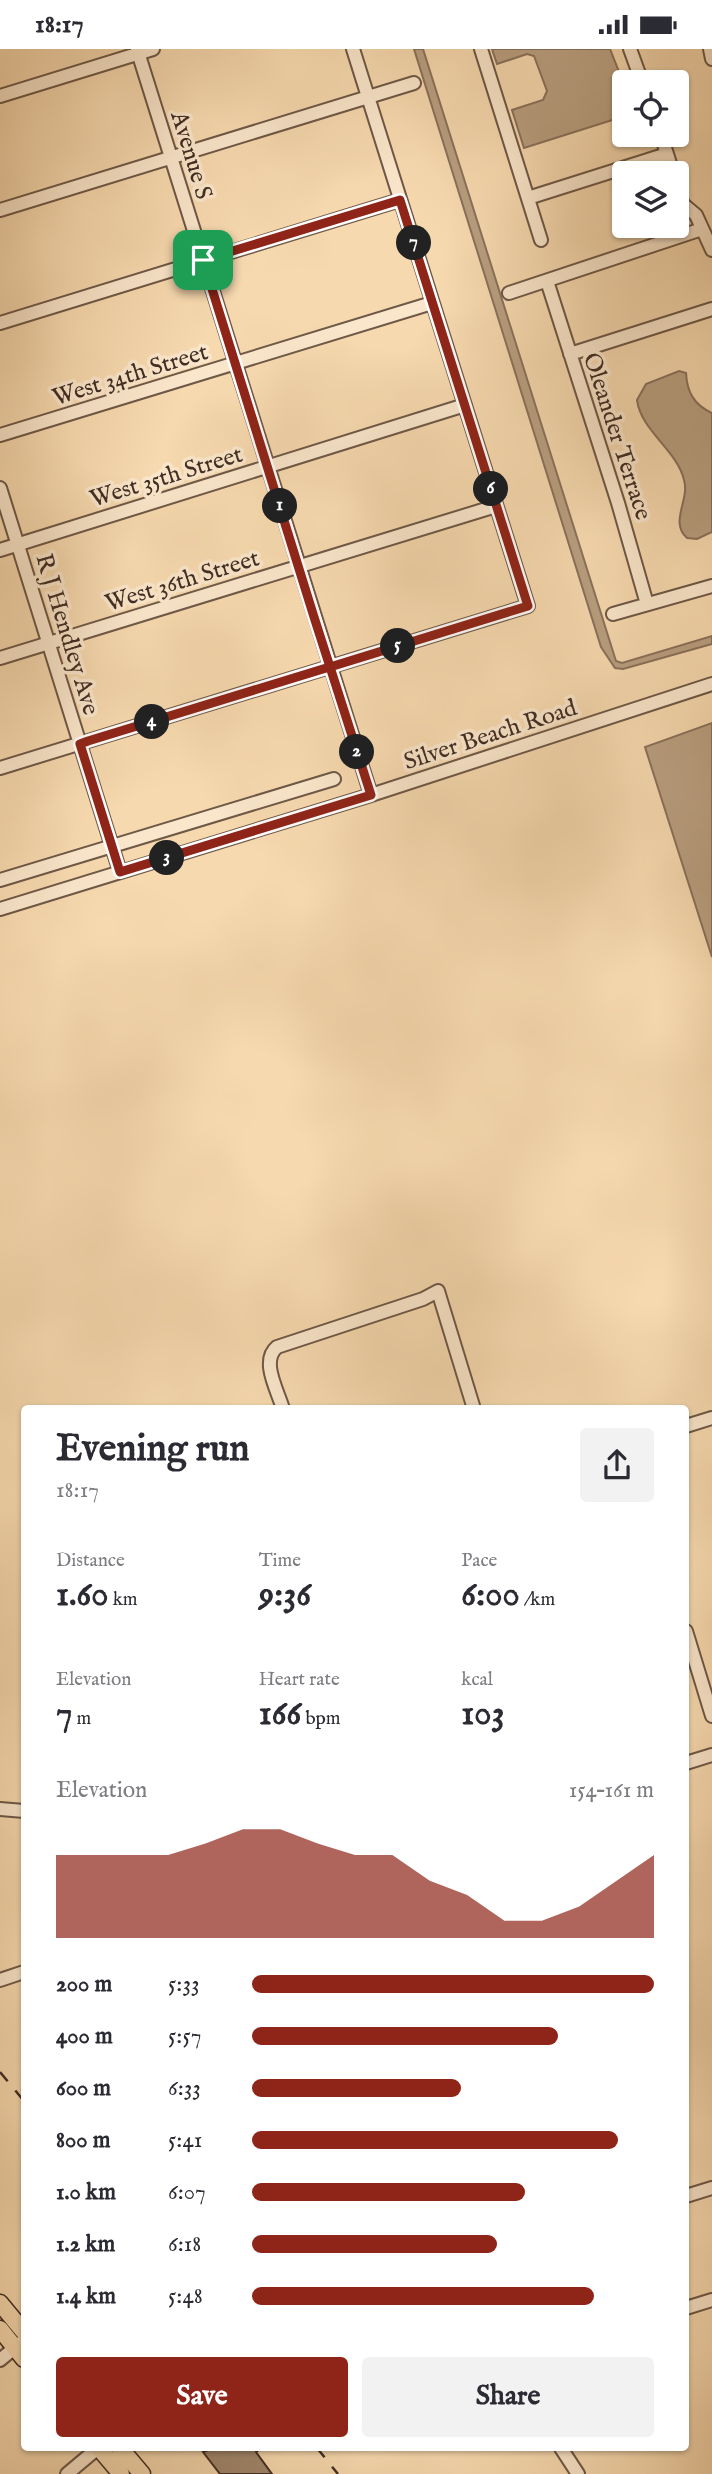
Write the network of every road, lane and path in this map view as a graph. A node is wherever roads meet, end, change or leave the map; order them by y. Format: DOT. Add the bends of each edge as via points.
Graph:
graph roads {
  1 [pos="153,49"];
  2 [pos="352,49"];
  3 [pos="481,49"];
  4 [pos="630,49"];
  5 [pos="710,49"];
  6 [pos="137,51"];
  7 [pos="712,59"];
  8 [pos="638,70"];
  9 [pos="414,83"];
  10 [pos="0,96"];
  11 [pos="368,97"];
  12 [pos="665,147"];
  13 [pos="667,154"];
  14 [pos="172,158"];
  15 [pos="669,161"];
  16 [pos="528,198"];
  17 [pos="400,200"];
  18 [pos="689,208"];
  19 [pos="0,210"];
  20 [pos="702,229"];
  21 [pos="541,240"];
  22 [pos="712,250"];
  23 [pos="203,260"];
  24 [pos="547,281"];
  25 [pos="509,293"];
  26 [pos="432,303"];
  27 [pos="712,309"];
  28 [pos="0,323"];
  29 [pos="570,354"];
  30 [pos="235,363"];
  31 [pos="465,405"];
  32 [pos="0,435"];
  33 [pos="268,467"];
  34 [pos="0,488"];
  35 [pos="496,506"];
  36 [pos="18,544"];
  37 [pos="0,550"];
  38 [pos="299,566"];
  39 [pos="712,586"];
  40 [pos="647,604"];
  41 [pos="613,614"];
  42 [pos="49,643"];
  43 [pos="0,658"];
  44 [pos="330,667"];
  45 [pos="712,684"];
  46 [pos="80,744"];
  47 [pos="0,768"];
  48 [pos="334,779"];
  49 [pos="371,795"];
  50 [pos="113,845"];
  51 [pos="120,872"];
  52 [pos="0,880"];
  53 [pos="0,909"];
  54 [pos="282,1405"];
  55 [pos="473,1405"];
  56 [pos="712,1418"];
  57 [pos="689,1425"];
  58 [pos="689,1641"];
  59 [pos="712,1716"];
  60 [pos="712,1755"];
  61 [pos="689,1762"];
  62 [pos="0,1809"];
  63 [pos="21,1811"];
  64 [pos="21,1973"];
  65 [pos="0,1980"];
  66 [pos="712,2189"];
  67 [pos="689,2195"];
  68 [pos="712,2300"];
  69 [pos="0,2303"];
  70 [pos="689,2307"];
  71 [pos="21,2328"];
  72 [pos="0,2329"];
  73 [pos="21,2348"];
  74 [pos="0,2360"];
  75 [pos="94,2451"];
  76 [pos="101,2451"];
  77 [pos="123,2451"];
  78 [pos="563,2451"];
  79 [pos="67,2474"];
  80 [pos="121,2474"];
  81 [pos="142,2474"];
  82 [pos="578,2474"];
  1 -- 6 [label="street"];
  2 -- 11 [label="street"];
  3 -- 16 [label="street"];
  4 -- 8 [label="street"];
  5 -- 7 [label="street"];
  6 -- 10 [label="street"];
  6 -- 14 [label="street, Avenue S"];
  9 -- 11 [label="street"];
  11 -- 14 [label="street"];
  11 -- 17 [label="street"];
  12 -- 13 [label="street"];
  13 -- 15 [label="street"];
  13 -- 16 [label="street"];
  14 -- 19 [label="street"];
  14 -- 23 [label="street, Avenue S"];
  16 -- 21 [label="street"];
  17 -- 23 [label="street"];
  17 -- 26 [label="street"];
  18 -- 20 [label="street"];
  20 -- 22 [label="street"];
  20 -- 24 [label="street"];
  23 -- 28 [label="street"];
  23 -- 30 [label="street, Avenue S"];
  24 -- 25 [label="street"];
  24 -- 29 [label="street, Oleander Terrace"];
  26 -- 30 [label="street, West 34th Street"];
  26 -- 31 [label="street"];
  27 -- 29 [label="street"];
  29 -- 40 [label="street, Oleander Terrace"];
  30 -- 32 [label="street, West 34th Street"];
  30 -- 33 [label="street, Avenue S"];
  31 -- 33 [label="street, West 35th Street"];
  31 -- 35 [label="street"];
  33 -- 36 [label="street, West 35th Street"];
  33 -- 38 [label="street, Avenue S"];
  34 -- 36 [label="street, R J Hendley Ave"];
  35 -- 38 [label="street, West 36th Street"];
  35 -- 44 [label="street" via="528,606"];
  36 -- 37 [label="street, West 35th Street"];
  36 -- 42 [label="street, R J Hendley Ave"];
  38 -- 42 [label="street, West 36th Street"];
  38 -- 44 [label="street, Avenue S"];
  39 -- 40 [label="street"];
  40 -- 41 [label="street"];
  42 -- 43 [label="street, West 36th Street"];
  42 -- 46 [label="street, R J Hendley Ave"];
  44 -- 46 [label="street"];
  44 -- 49 [label="street, Avenue S"];
  45 -- 49 [label="street, Silver Beach Road"];
  46 -- 47 [label="street"];
  46 -- 50 [label="street, R J Hendley Ave"];
  48 -- 50 [label="street"];
  49 -- 51 [label="street, Silver Beach Road"];
  50 -- 51 [label="street, R J Hendley Ave"];
  50 -- 52 [label="street"];
  51 -- 53 [label="street, Silver Beach Road"];
  54 -- 55 [label="street" via="269,1363 272,1351 438,1291"];
  56 -- 57 [label="street"];
  58 -- 59 [label="street"];
  60 -- 61 [label="street"];
  62 -- 63 [label="street"];
  64 -- 65 [label="street"];
  66 -- 67 [label="street"];
  68 -- 70 [label="street"];
  69 -- 71 [label="main road"];
  72 -- 73 [label="main road"];
  73 -- 74 [label="street"];
  75 -- 79 [label="street"];
  76 -- 80 [label="main road"];
  77 -- 81 [label="main road"];
  78 -- 82 [label="street"];
}
